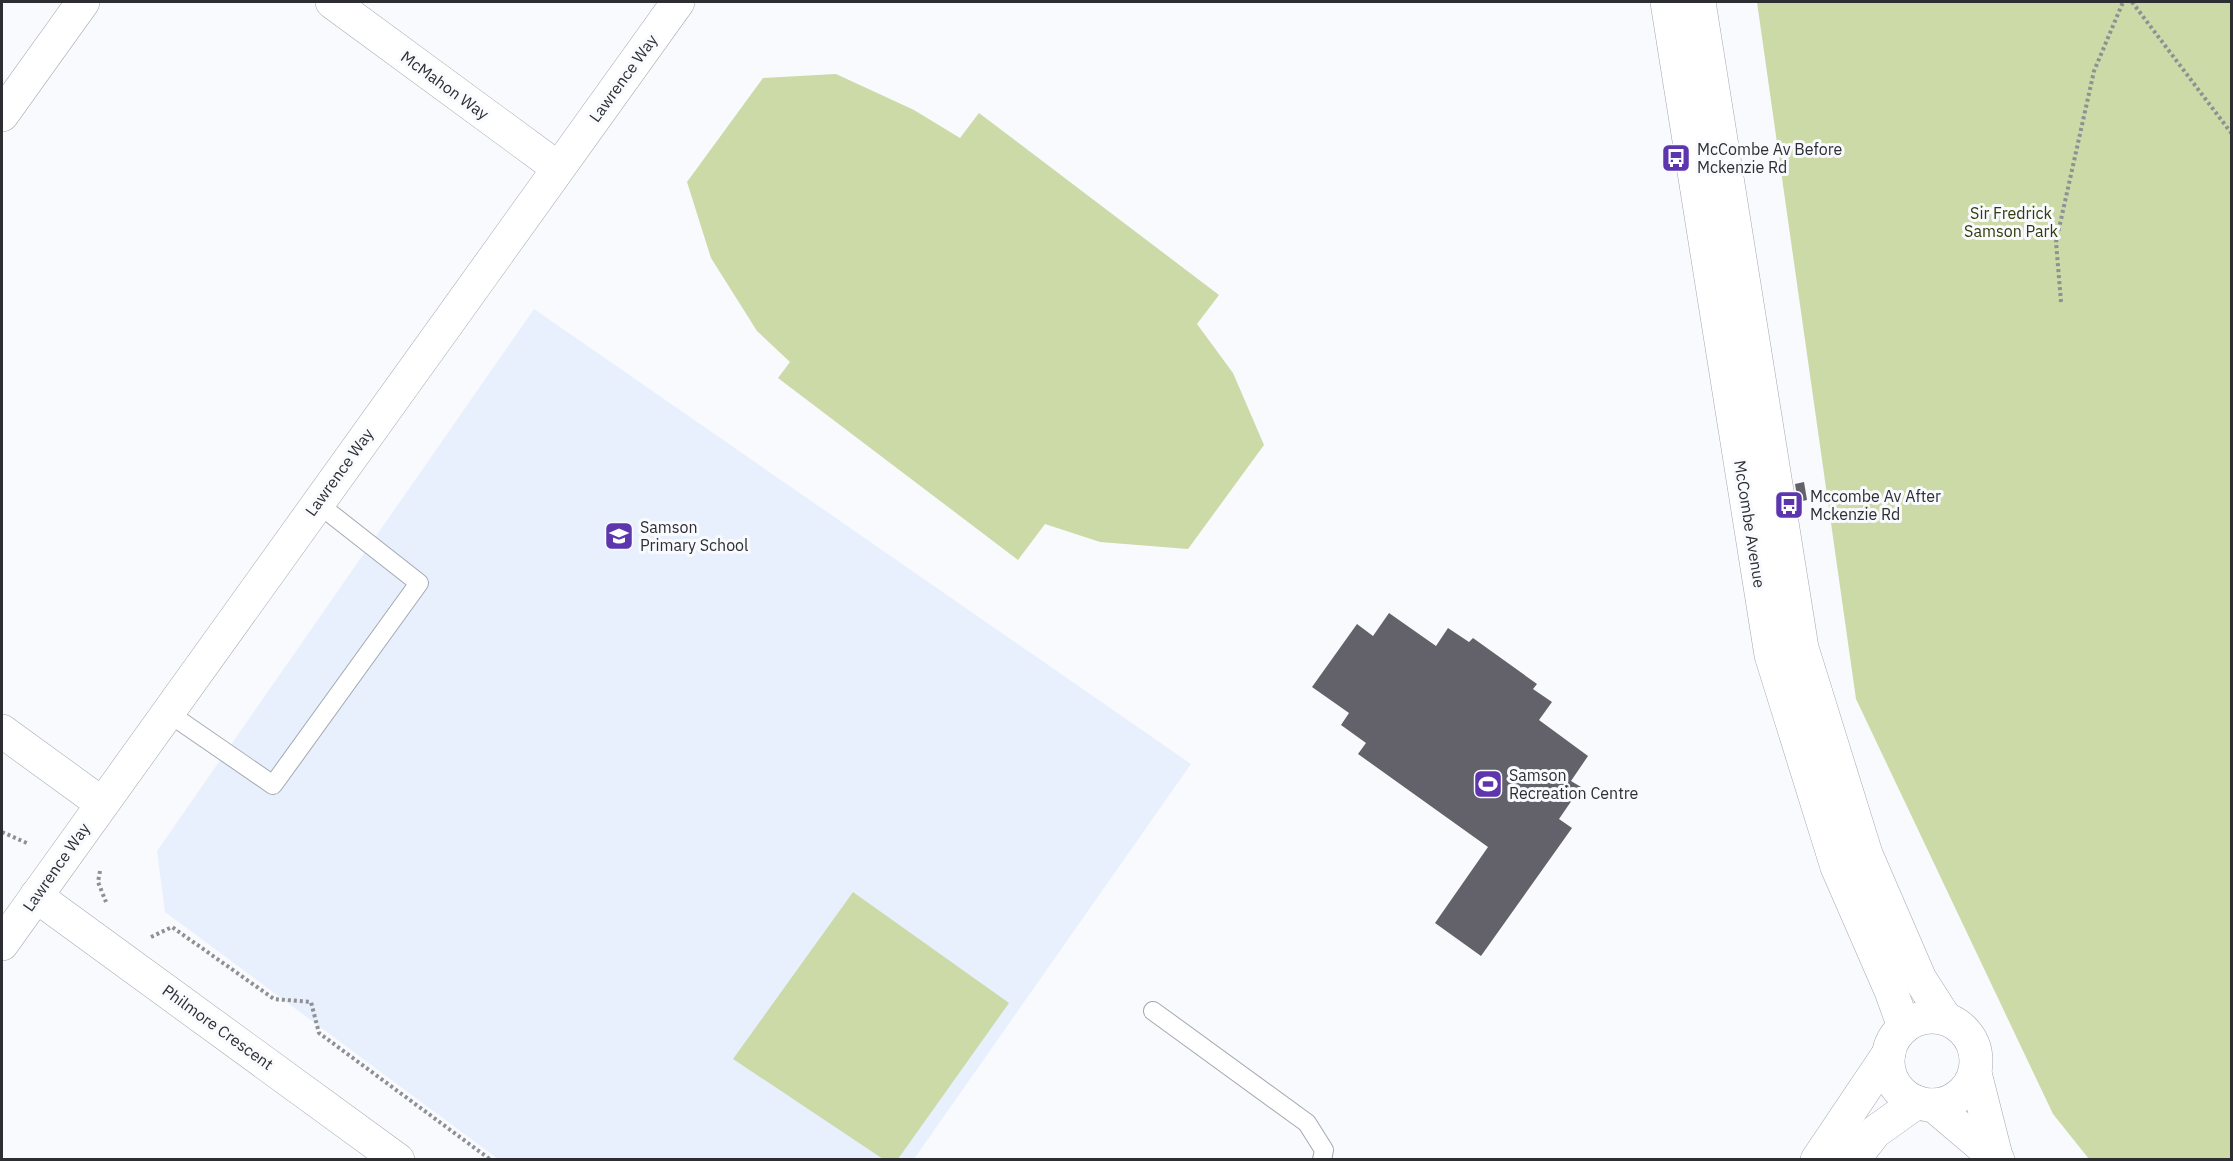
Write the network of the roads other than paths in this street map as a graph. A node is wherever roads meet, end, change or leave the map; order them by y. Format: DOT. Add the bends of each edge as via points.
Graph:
graph roads {
  1 [pos="83,2"];
  2 [pos="332,2"];
  3 [pos="678,2"];
  4 [pos="1667,2"];
  5 [pos="1699,2"];
  6 [pos="2,115"];
  7 [pos="558,168"];
  8 [pos="317,503"];
  9 [pos="166,712"];
  10 [pos="2,732"];
  11 [pos="100,803"];
  12 [pos="36,896"];
  13 [pos="2,944"];
  14 [pos="1153,1011"];
  15 [pos="1945,1018"];
  16 [pos="1896,1040"];
  17 [pos="1975,1073"];
  18 [pos="1925,1104"];
  19 [pos="1997,1158"];
  20 [pos="398,1160"];
  21 [pos="1322,1160"];
  22 [pos="1817,1160"];
  23 [pos="1853,1160"];
  1 -- 6 [label="street"];
  2 -- 7 [label="street, McMahon Way"];
  3 -- 7 [label="street, Lawrence Way"];
  4 -- 16 [label="street, McCombe Avenue" via="1771,655 1836,867 1891,991"];
  5 -- 15 [label="street, McCombe Avenue" via="1802,648 1866,854 1920,979"];
  7 -- 8 [label="street, Lawrence Way"];
  8 -- 9 [label="street, Lawrence Way"];
  8 -- 9 [label="lane" via="419,583 412,593 273,785"];
  9 -- 11 [label="street, Lawrence Way"];
  10 -- 11 [label="street"];
  11 -- 12 [label="street, Lawrence Way"];
  12 -- 13 [label="street, Lawrence Way"];
  12 -- 20 [label="street, Philmore Crescent"];
  14 -- 21 [label="lane" via="1307,1123 1324,1150"];
  15 -- 16 [label="street" via="1917,1019"];
  15 -- 17 [label="street, McCombe Avenue" via="1970,1036 1977,1058"];
  16 -- 18 [label="street, McCombe Avenue" via="1889,1069 1894,1083 1904,1095"];
  16 -- 22 [label="street"];
  17 -- 18 [label="street" via="1957,1098"];
  17 -- 19 [label="street, McCombe Avenue"];
  18 -- 19 [label="street, McCombe Avenue"];
  18 -- 23 [label="street" via="1875,1132"];
}
